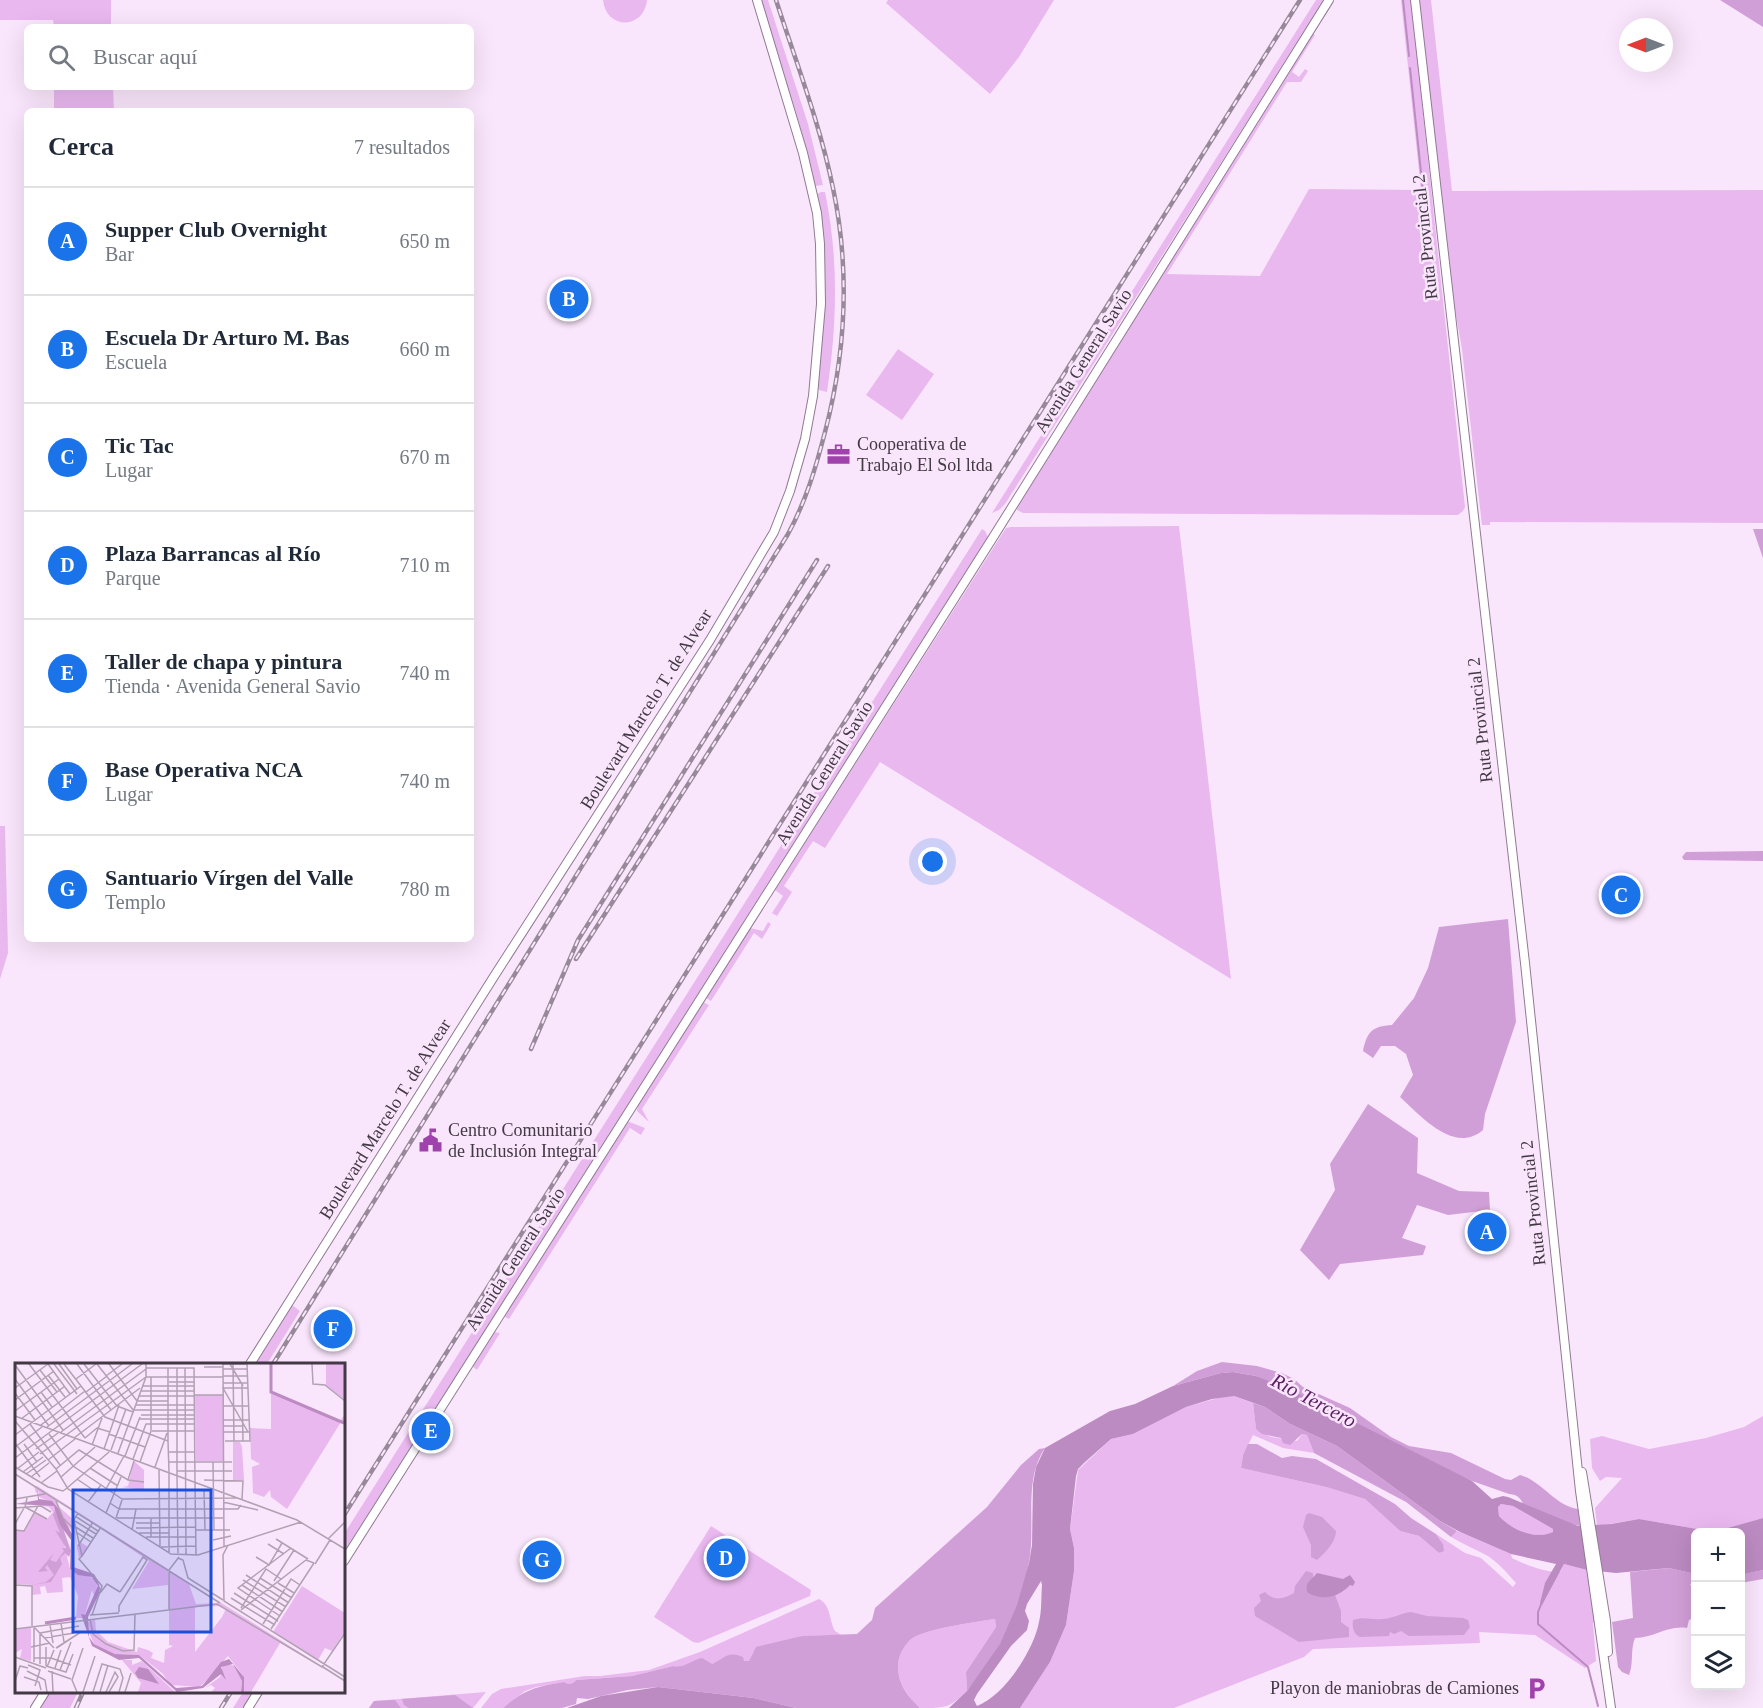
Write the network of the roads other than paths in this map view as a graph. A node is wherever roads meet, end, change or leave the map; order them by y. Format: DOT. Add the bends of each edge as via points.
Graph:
graph roads {
  1 [pos="757,0"];
  2 [pos="1329,0"];
  3 [pos="1415,0"];
  4 [pos="251,1363"];
  5 [pos="345,1559"];
  6 [pos="44,1693"];
  7 [pos="257,1693"];
  8 [pos="35,1708"];
  9 [pos="248,1708"];
  10 [pos="1611,1708"];
  1 -- 4 [label="main road, Boulevard Marcelo T. de Alvear" via="803,153 820,244 821,304 813,396 787,500 766,546 704,649"];
  2 -- 5 [label="main road, Avenida General Savio"];
  3 -- 10 [label="main road, Ruta Provincial 2" via="1525,963 1574,1436 1603,1622"];
  6 -- 8 [label="main road"];
  7 -- 9 [label="main road"];
}
